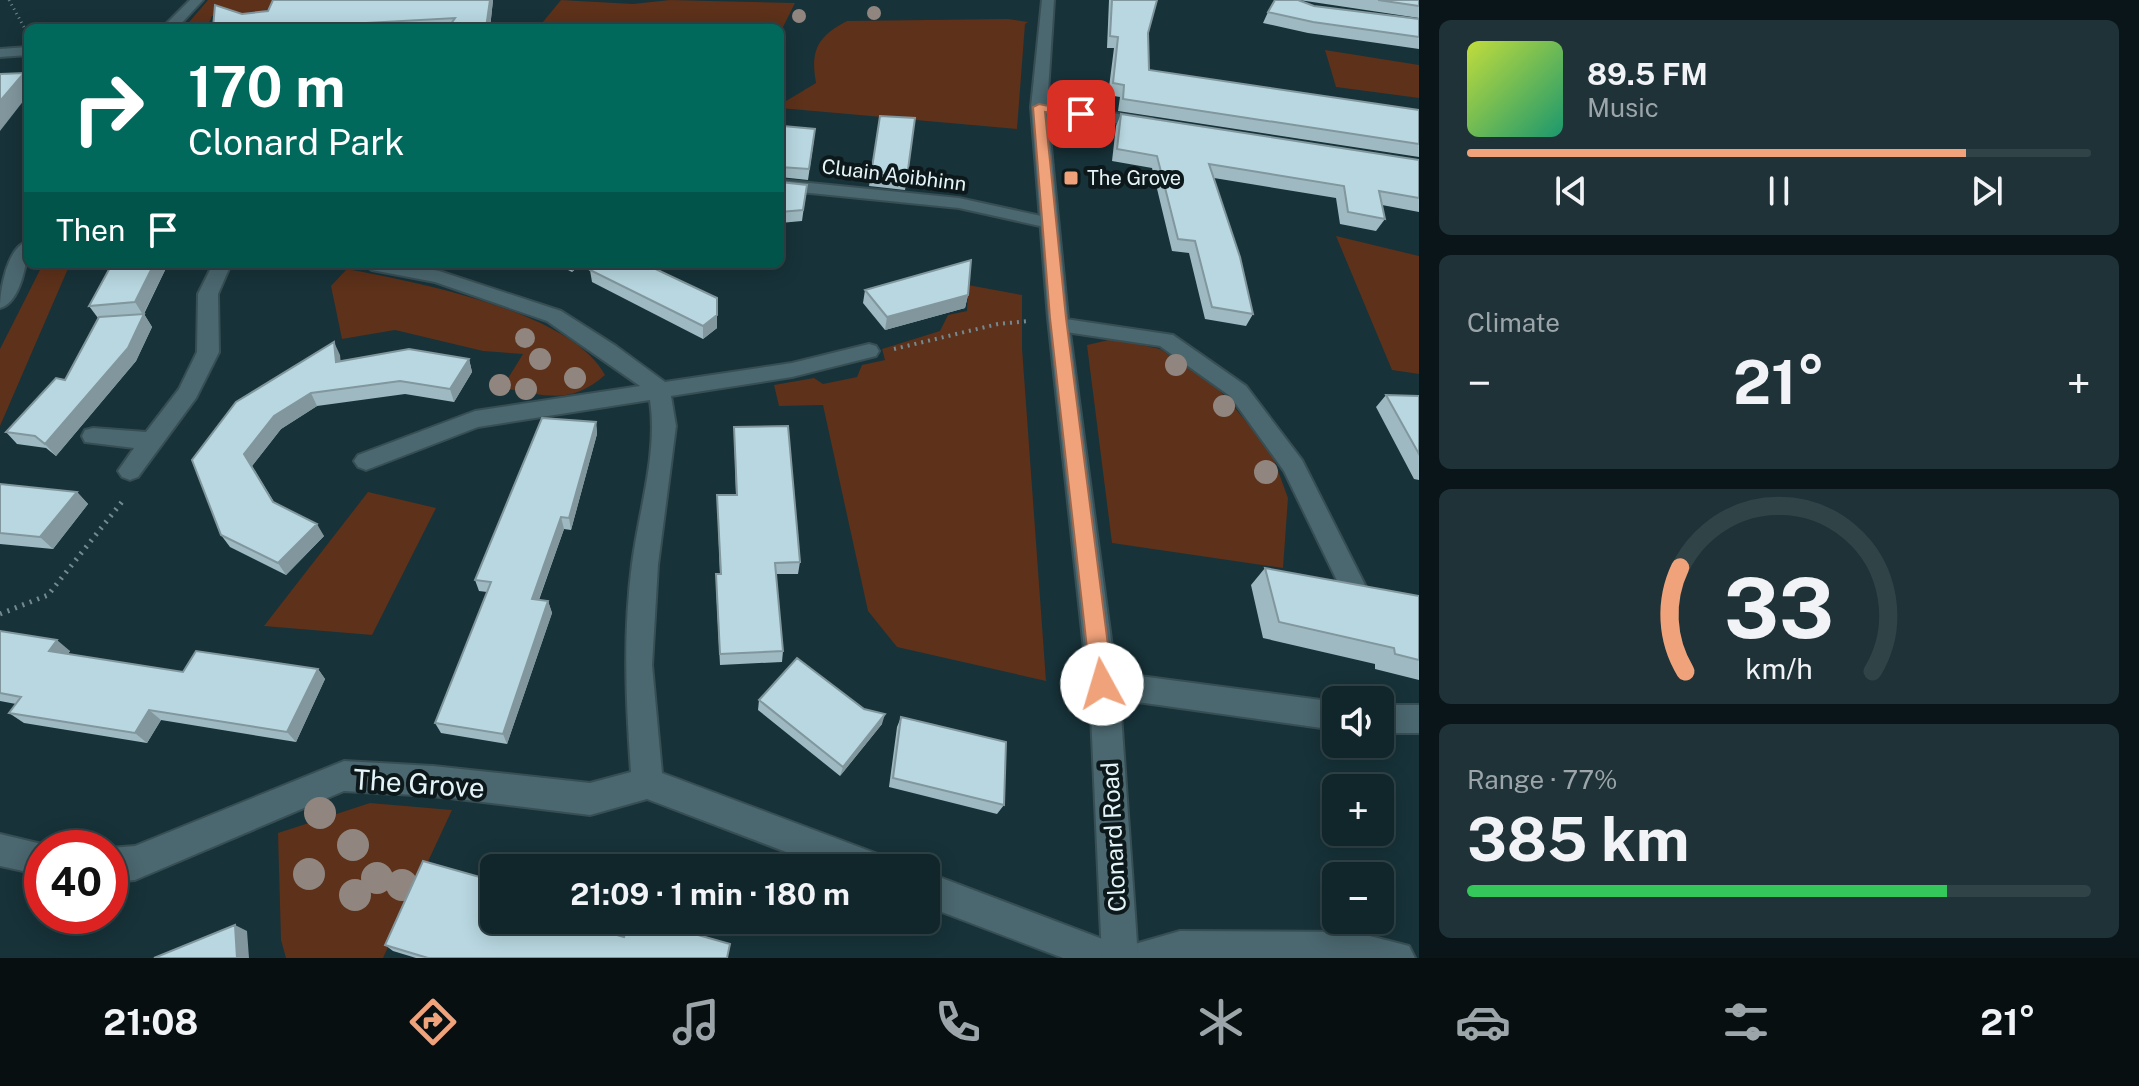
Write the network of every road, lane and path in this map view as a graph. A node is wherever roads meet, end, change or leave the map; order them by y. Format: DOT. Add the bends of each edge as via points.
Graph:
graph roads {
  1 [pos="9,0"];
  2 [pos="197,0"];
  3 [pos="1048,0"];
  4 [pos="173,24"];
  5 [pos="15,34"];
  6 [pos="24,51"];
  7 [pos="0,53"];
  8 [pos="1039,107"];
  9 [pos="1173,128"];
  10 [pos="784,185"];
  11 [pos="1049,223"];
  12 [pos="24,255"];
  13 [pos="220,268"];
  14 [pos="393,268"];
  15 [pos="0,302"];
  16 [pos="1058,322"];
  17 [pos="869,351"];
  18 [pos="659,389"];
  19 [pos="93,436"];
  20 [pos="152,441"];
  21 [pos="366,461"];
  22 [pos="130,471"];
  23 [pos="1353,587"];
  24 [pos="0,614"];
  25 [pos="1102,684"];
  26 [pos="1322,714"];
  27 [pos="1394,719"];
  28 [pos="1419,719"];
  29 [pos="647,783"];
  30 [pos="0,850"];
  31 [pos="834,854"];
  32 [pos="24,855"];
  33 [pos="128,864"];
  34 [pos="940,894"];
  35 [pos="1109,958"];
  36 [pos="1120,958"];
  37 [pos="1140,958"];
  38 [pos="1397,958"];
  1 -- 5 [label="path" via="24,28"];
  2 -- 4 [label="street"];
  3 -- 8 [label="street, Clonard Road"];
  6 -- 7 [label="street"];
  8 -- 9 [label="street"];
  8 -- 11 [label="street, Clonard Road"];
  10 -- 11 [label="street, Cluain Aoibhinn" via="959,203"];
  11 -- 16 [label="street, Clonard Road"];
  12 -- 15 [label="street"];
  13 -- 20 [label="street" via="208,294 208,352 188,393"];
  14 -- 18 [label="street" via="439,277 554,316"];
  16 -- 17 [label="path" via="998,324"];
  16 -- 23 [label="street" via="1166,340 1238,391 1294,466"];
  16 -- 25 [label="street, Clonard Road"];
  17 -- 18 [label="street" via="792,370"];
  18 -- 21 [label="street" via="475,419"];
  18 -- 29 [label="street" via="665,426 645,565 638,665"];
  19 -- 20 [label="street"];
  20 -- 22 [label="street"];
  22 -- 24 [label="path" via="132,490 48,595"];
  25 -- 26 [label="street"];
  25 -- 36 [label="street, Clonard Road"];
  27 -- 28 [label="street"];
  29 -- 31 [label="street"];
  29 -- 33 [label="street, The Grove" via="590,799 344,776"];
  30 -- 32 [label="street"];
  34 -- 35 [label="street"];
  37 -- 38 [label="street" via="1180,949 1223,949 1354,950"];
}
